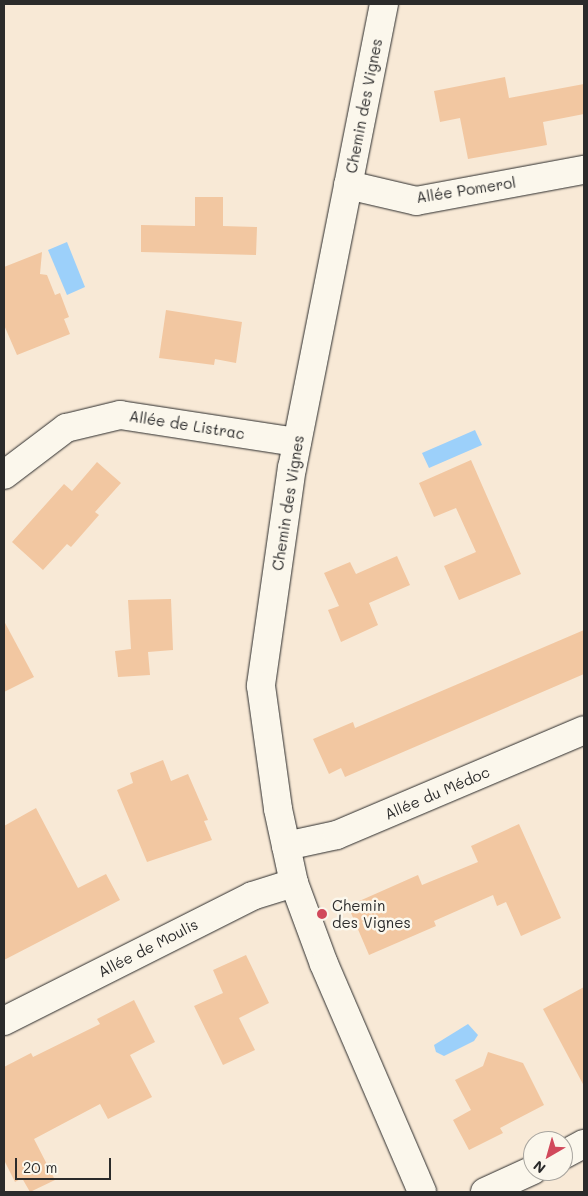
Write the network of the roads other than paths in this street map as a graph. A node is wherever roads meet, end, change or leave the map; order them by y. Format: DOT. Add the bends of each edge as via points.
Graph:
graph roads {
  1 [pos="384,4"];
  2 [pos="584,170"];
  3 [pos="348,185"];
  4 [pos="298,442"];
  5 [pos="4,476"];
  6 [pos="584,730"];
  7 [pos="286,846"];
  8 [pos="294,882"];
  9 [pos="4,1021"];
  10 [pos="523,1175"];
  11 [pos="422,1192"];
  12 [pos="485,1192"];
  1 -- 3 [label="street, Chemin des Vignes"];
  2 -- 3 [label="street, Allée Pomerol" via="416,201"];
  3 -- 4 [label="street, Chemin des Vignes"];
  4 -- 5 [label="street, Allée de Listrac" via="120,415 66,428"];
  4 -- 7 [label="street, Chemin des Vignes" via="261,686"];
  6 -- 7 [label="street, Allée du Médoc" via="338,835"];
  7 -- 8 [label="street, Chemin des Vignes"];
  8 -- 9 [label="street, Allée de Moulis" via="252,896"];
  8 -- 11 [label="street, Chemin des Vignes" via="324,964"];
  10 -- 12 [label="street"];
}
